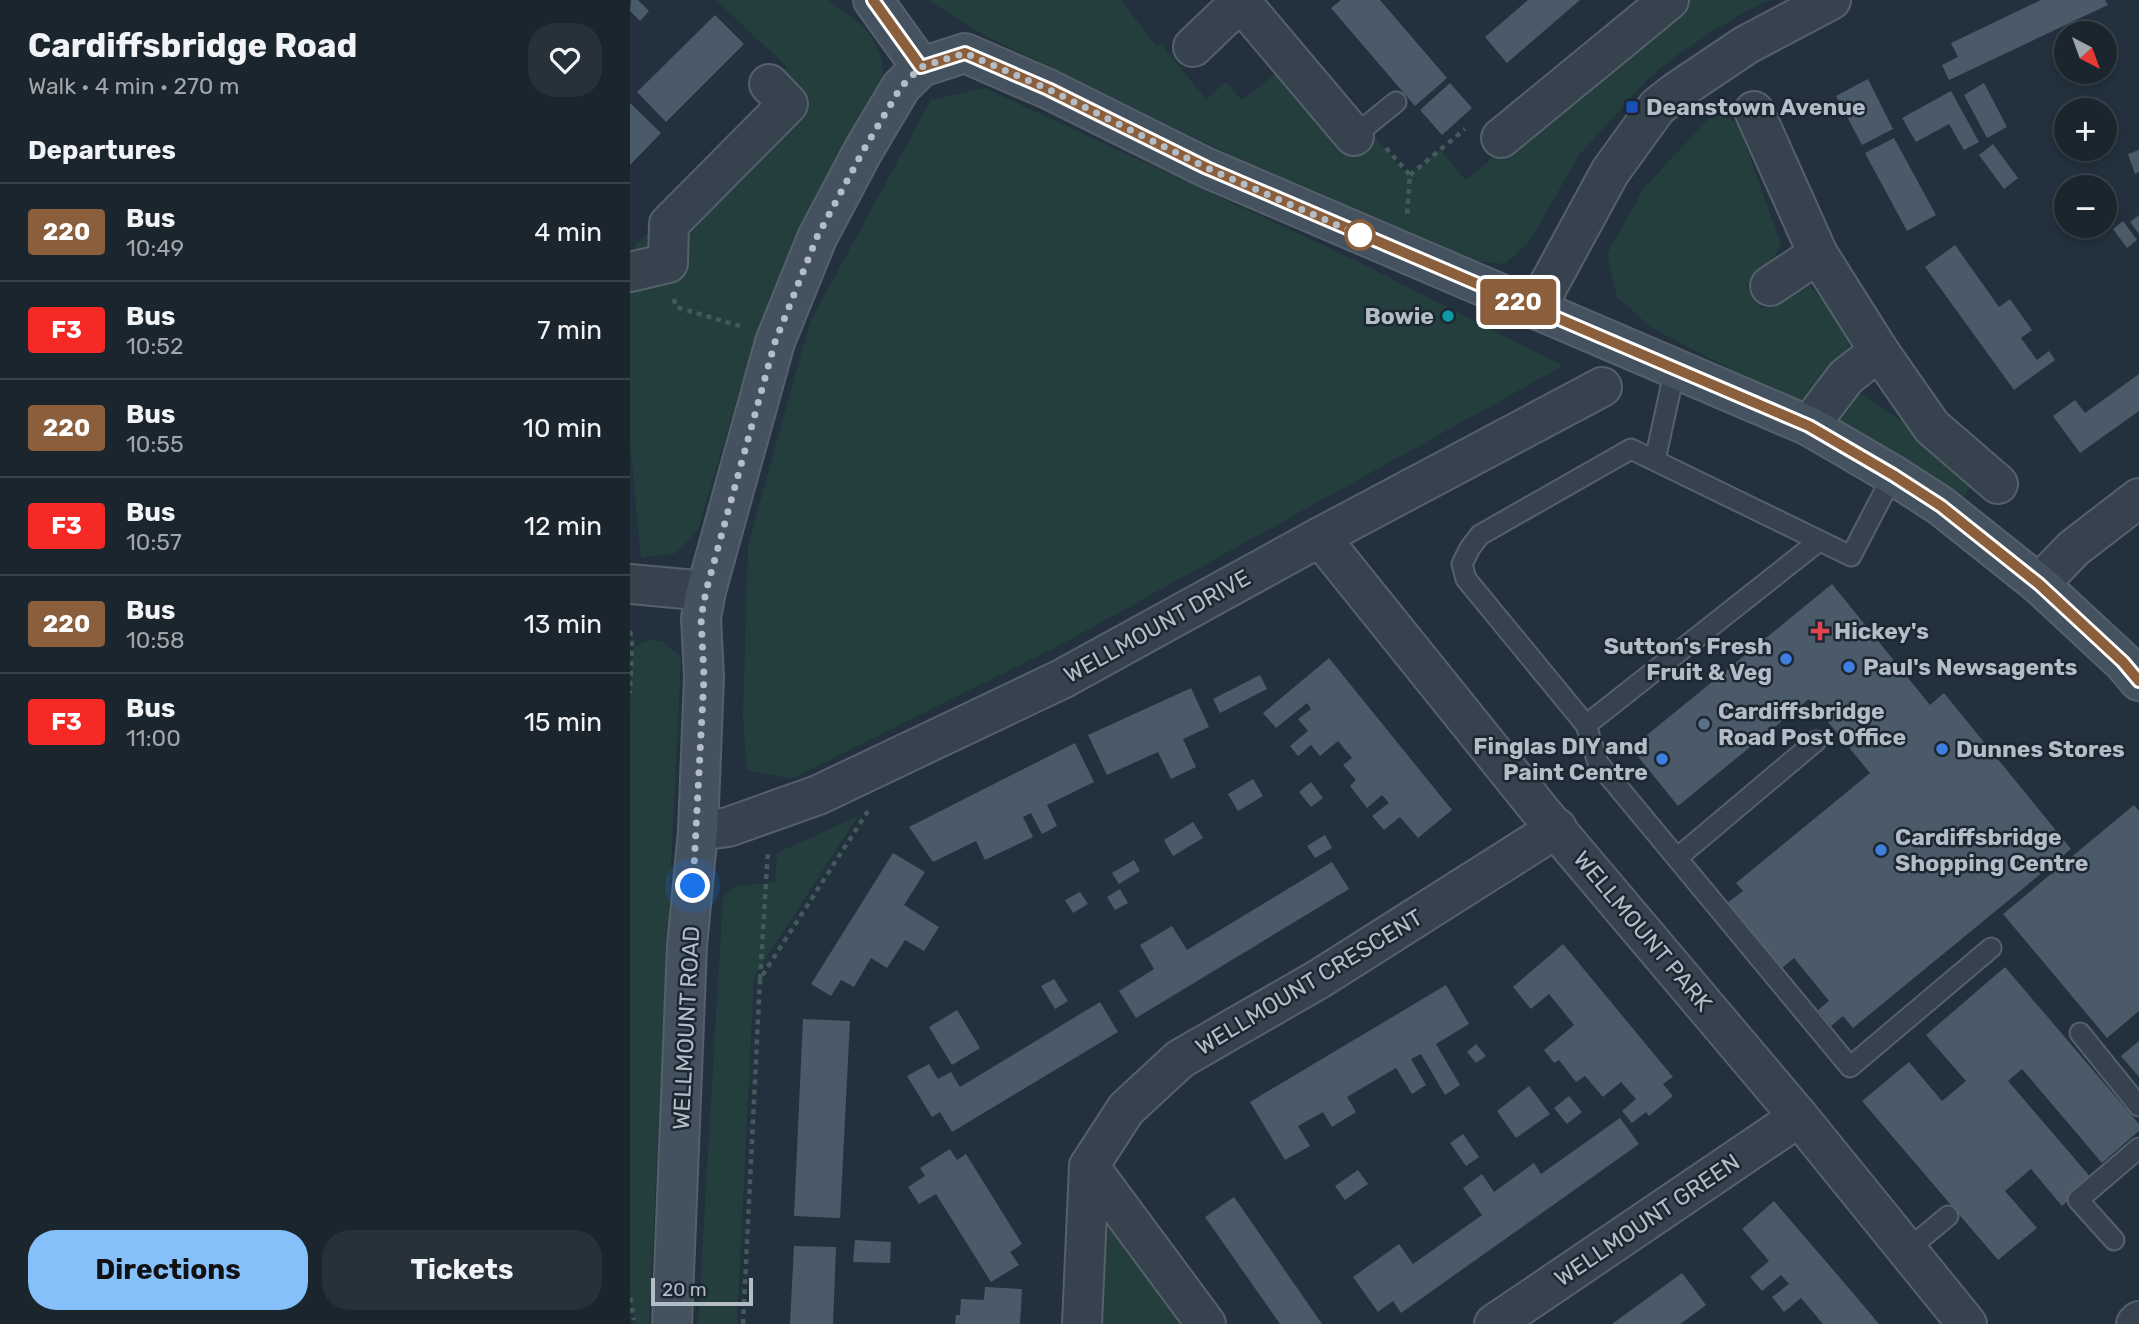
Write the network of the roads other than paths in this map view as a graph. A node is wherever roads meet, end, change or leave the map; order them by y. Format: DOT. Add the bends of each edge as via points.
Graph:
graph roads {
  1 [pos="873,0"];
  2 [pos="1669,0"];
  3 [pos="1831,0"];
  4 [pos="1241,1"];
  5 [pos="1193,47"];
  6 [pos="921,67"];
  7 [pos="769,84"];
  8 [pos="1396,102"];
  9 [pos="1754,111"];
  10 [pos="1354,136"];
  11 [pos="1501,138"];
  12 [pos="1818,254"];
  13 [pos="630,272"];
  14 [pos="1770,286"];
  15 [pos="1537,310"];
  16 [pos="1880,351"];
  17 [pos="1675,369"];
  18 [pos="1602,387"];
  19 [pos="1809,426"];
  20 [pos="1655,460"];
  21 [pos="1893,475"];
  22 [pos="1998,484"];
  23 [pos="2139,498"];
  24 [pos="1320,537"];
  25 [pos="1819,541"];
  26 [pos="630,584"];
  27 [pos="2039,584"];
  28 [pos="706,591"];
  29 [pos="2139,681"];
  30 [pos="1586,725"];
  31 [pos="1816,741"];
  32 [pos="1557,828"];
  33 [pos="698,831"];
  34 [pos="1677,858"];
  35 [pos="1991,948"];
  36 [pos="2080,1033"];
  37 [pos="2139,1105"];
  38 [pos="1798,1117"];
  39 [pos="2139,1148"];
  40 [pos="1089,1166"];
  41 [pos="1948,1216"];
  42 [pos="2114,1240"];
  43 [pos="1906,1251"];
  44 [pos="672,1324"];
  45 [pos="1082,1324"];
  46 [pos="1206,1324"];
  47 [pos="1494,1324"];
  48 [pos="1967,1324"];
  1 -- 6 [label="main road"];
  2 -- 11 [label="street"];
  3 -- 15 [label="street" via="1746,45 1657,107 1610,172"];
  4 -- 5 [label="street"];
  4 -- 10 [label="street"];
  6 -- 15 [label="main road" via="965,53 1207,168"];
  6 -- 28 [label="main road, WELLMOUNT ROAD" via="901,87 817,237 775,342"];
  7 -- 13 [label="street" via="788,104 669,224 668,263"];
  8 -- 10 [label="lane"];
  9 -- 12 [label="street"];
  12 -- 14 [label="street"];
  12 -- 16 [label="street"];
  15 -- 17 [label="main road"];
  16 -- 19 [label="street" via="1846,377"];
  16 -- 22 [label="street" via="1932,427"];
  17 -- 19 [label="main road"];
  17 -- 20 [label="lane"];
  18 -- 24 [label="street, WELLMOUNT DRIVE"];
  19 -- 21 [label="main road"];
  20 -- 25 [label="lane"];
  20 -- 30 [label="lane" via="1631,449 1480,536 1462,564 1466,579"];
  21 -- 25 [label="lane" via="1851,556"];
  21 -- 27 [label="main road" via="1941,506"];
  23 -- 27 [label="street" via="2074,548"];
  24 -- 32 [label="street, WELLMOUNT PARK"];
  24 -- 33 [label="street, WELLMOUNT DRIVE" via="1062,679 872,771 728,827"];
  25 -- 30 [label="lane"];
  26 -- 28 [label="street"];
  27 -- 29 [label="main road"];
  28 -- 33 [label="main road, WELLMOUNT ROAD" via="701,618 704,677"];
  30 -- 34 [label="lane" via="1598,763"];
  31 -- 34 [label="lane"];
  32 -- 38 [label="street, WELLMOUNT PARK"];
  32 -- 40 [label="street, WELLMOUNT CRESCENT" via="1319,979 1180,1059 1126,1109"];
  33 -- 44 [label="main road, WELLMOUNT ROAD" via="687,946"];
  34 -- 35 [label="lane" via="1850,1067"];
  36 -- 37 [label="lane"];
  38 -- 43 [label="street, WELLMOUNT PARK"];
  38 -- 47 [label="street, WELLMOUNT GREEN"];
  39 -- 42 [label="lane" via="2078,1200"];
  40 -- 45 [label="street"];
  40 -- 46 [label="street"];
  41 -- 43 [label="lane"];
  43 -- 48 [label="street, WELLMOUNT PARK"];
}
